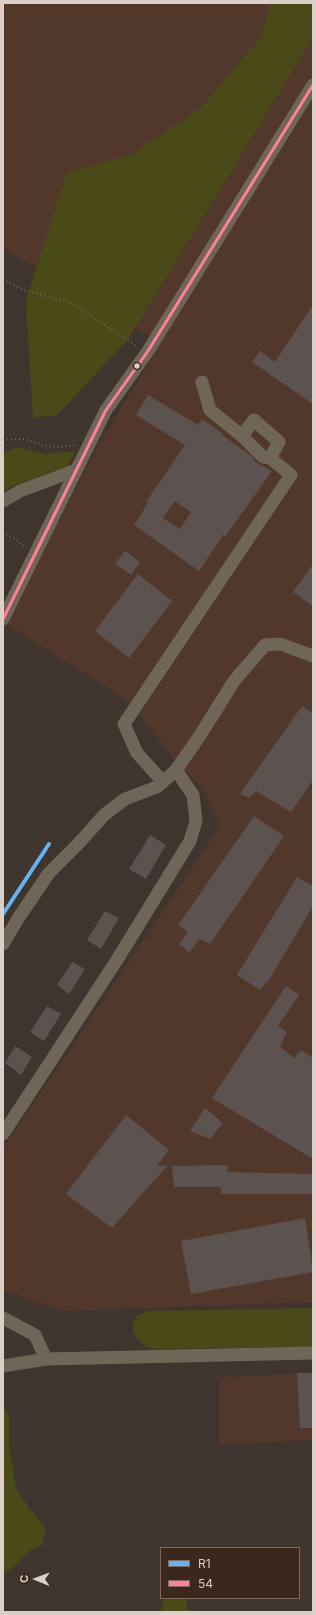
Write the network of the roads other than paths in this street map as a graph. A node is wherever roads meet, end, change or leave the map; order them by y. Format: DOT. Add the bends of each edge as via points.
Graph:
graph roads {
  1 [pos="313,86"];
  2 [pos="202,382"];
  3 [pos="242,436"];
  4 [pos="270,458"];
  5 [pos="76,470"];
  6 [pos="3,501"];
  7 [pos="3,619"];
  8 [pos="313,656"];
  9 [pos="176,770"];
  10 [pos="163,782"];
  11 [pos="3,944"];
  12 [pos="3,1134"];
  13 [pos="3,1318"];
  14 [pos="313,1353"];
  15 [pos="46,1359"];
  16 [pos="3,1366"];
  1 -- 5 [label="street" via="148,351 106,410"];
  2 -- 3 [label="street" via="210,410"];
  3 -- 4 [label="street" via="263,457"];
  3 -- 4 [label="street" via="254,420 279,442"];
  4 -- 10 [label="street" via="291,475 124,724 137,753"];
  5 -- 6 [label="street" via="20,491"];
  5 -- 7 [label="street"];
  8 -- 9 [label="street" via="280,644 265,645 234,681"];
  9 -- 10 [label="street"];
  9 -- 12 [label="street" via="193,795 196,821 190,841 117,960"];
  10 -- 11 [label="street" via="157,787 125,799 104,815 49,873"];
  13 -- 15 [label="street" via="35,1335"];
  14 -- 15 [label="street"];
  15 -- 16 [label="street"];
}
